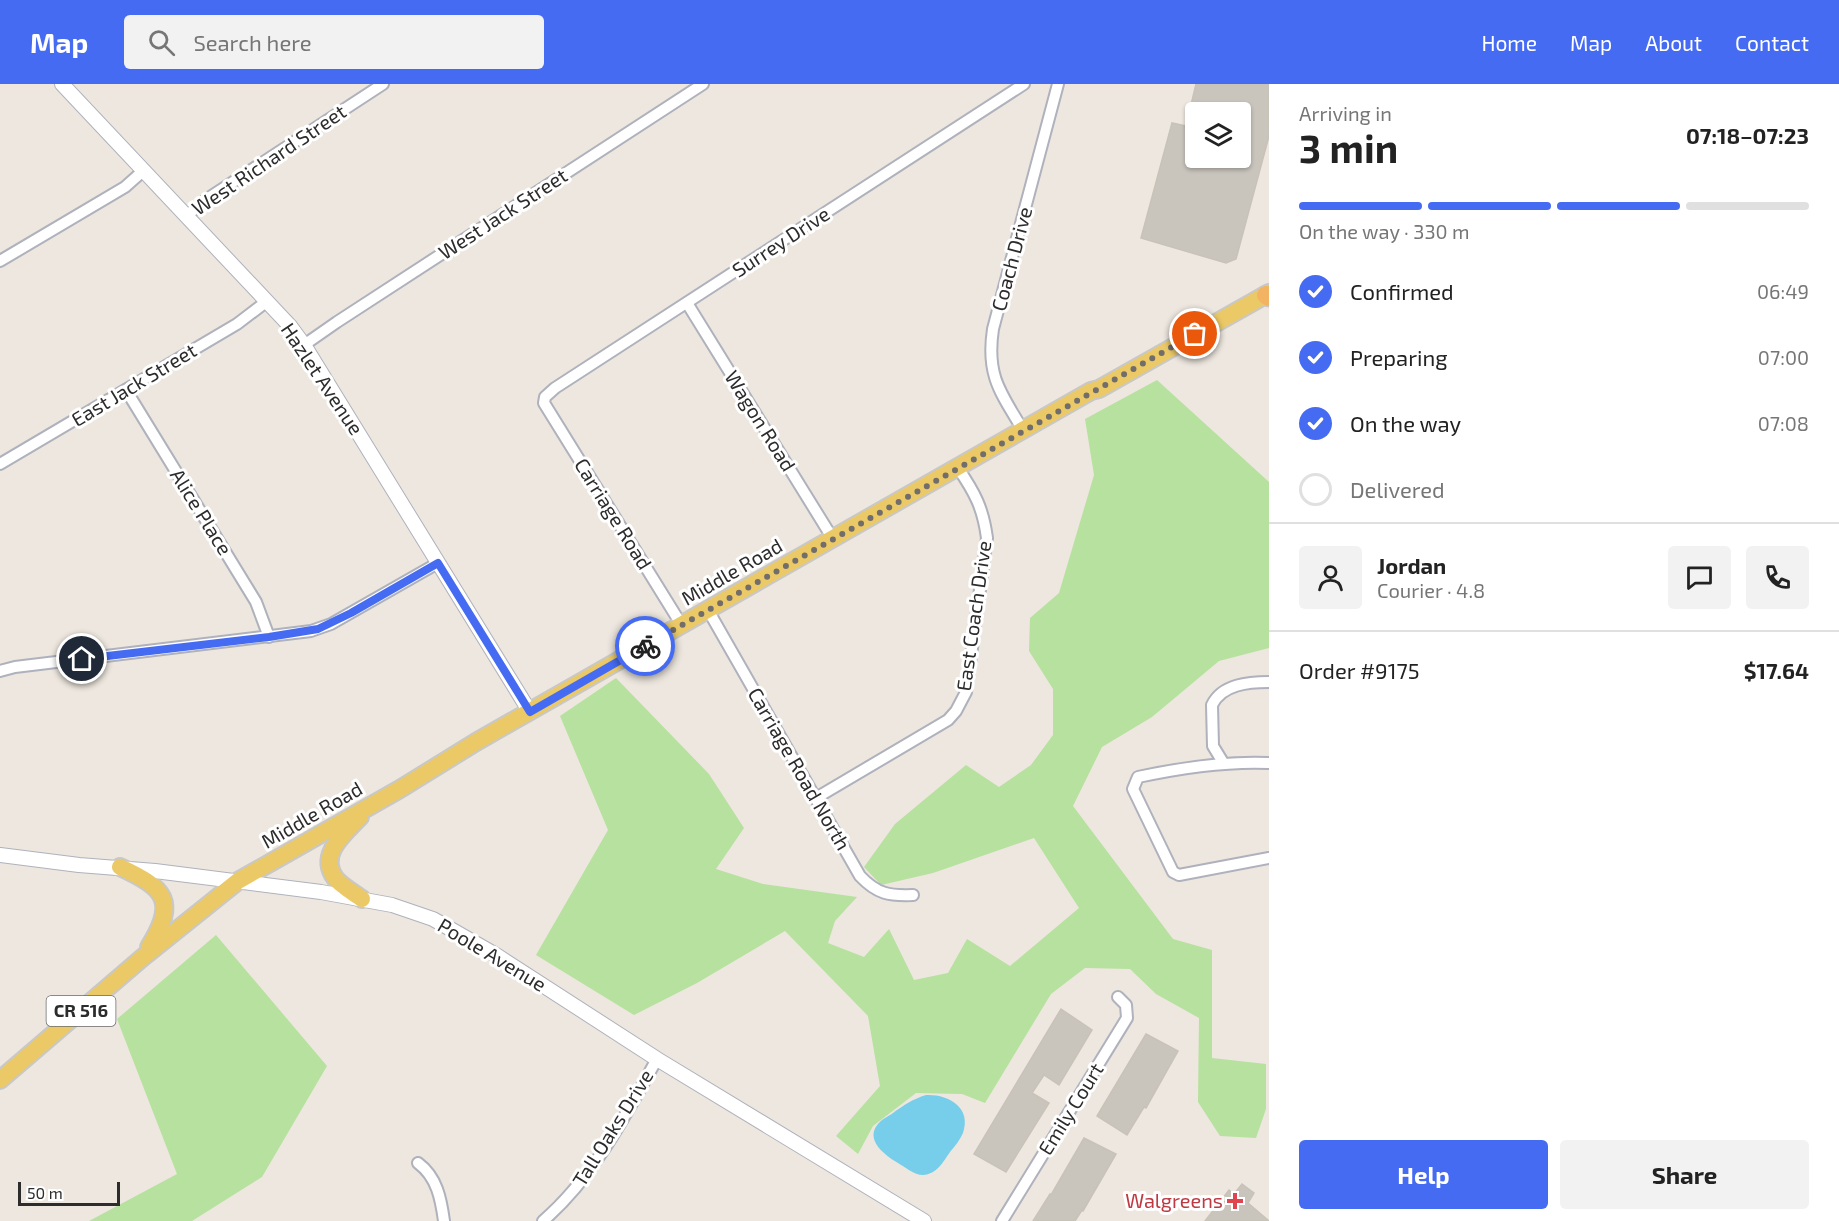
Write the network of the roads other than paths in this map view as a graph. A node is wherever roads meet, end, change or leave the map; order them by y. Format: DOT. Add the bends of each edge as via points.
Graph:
graph roads {
  1 [pos="64,84"];
  2 [pos="383,84"];
  3 [pos="703,84"];
  4 [pos="1024,84"];
  5 [pos="1058,84"];
  6 [pos="143,171"];
  7 [pos="186,216"];
  8 [pos="0,261"];
  9 [pos="1268,295"];
  10 [pos="266,302"];
  11 [pos="687,303"];
  12 [pos="304,345"];
  13 [pos="126,390"];
  14 [pos="544,403"];
  15 [pos="1023,430"];
  16 [pos="0,464"];
  17 [pos="958,468"];
  18 [pos="833,538"];
  19 [pos="438,563"];
  20 [pos="708,610"];
  21 [pos="681,624"];
  22 [pos="269,637"];
  23 [pos="0,671"];
  24 [pos="1269,681"];
  25 [pos="530,712"];
  26 [pos="1269,763"];
  27 [pos="1224,764"];
  28 [pos="816,798"];
  29 [pos="370,806"];
  30 [pos="0,855"];
  31 [pos="1269,858"];
  32 [pos="120,867"];
  33 [pos="238,881"];
  34 [pos="913,896"];
  35 [pos="362,899"];
  36 [pos="142,958"];
  37 [pos="1118,997"];
  38 [pos="657,1059"];
  39 [pos="0,1080"];
  40 [pos="418,1163"];
  41 [pos="444,1221"];
  42 [pos="543,1221"];
  43 [pos="924,1221"];
  44 [pos="1002,1221"];
  1 -- 6 [label="street, Hazlet Avenue"];
  2 -- 7 [label="street, West Richard Street"];
  3 -- 12 [label="street, West Jack Street"];
  4 -- 11 [label="street, Surrey Drive"];
  5 -- 15 [label="street, Coach Drive" via="990,345 995,382"];
  6 -- 7 [label="street, Hazlet Avenue"];
  6 -- 8 [label="street" via="124,187"];
  7 -- 10 [label="street, Hazlet Avenue"];
  9 -- 15 [label="main road, Middle Road / CR 516"];
  10 -- 12 [label="street, Hazlet Avenue"];
  10 -- 13 [label="street, East Jack Street" via="237,324"];
  11 -- 14 [label="street, Surrey Drive" via="555,388"];
  11 -- 18 [label="street, Wagon Road"];
  12 -- 19 [label="street, Hazlet Avenue"];
  13 -- 16 [label="street, East Jack Street"];
  13 -- 22 [label="street, Alice Place" via="256,602"];
  14 -- 21 [label="street, Carriage Road"];
  15 -- 17 [label="main road, Middle Road / CR 516"];
  17 -- 18 [label="main road, Middle Road / CR 516"];
  17 -- 28 [label="street, East Coach Drive" via="978,497 987,538 963,701 948,720"];
  18 -- 20 [label="main road, Middle Road / CR 516"];
  19 -- 22 [label="street" via="331,624"];
  19 -- 25 [label="street, Hazlet Avenue"];
  20 -- 21 [label="main road, Middle Road / CR 516"];
  20 -- 28 [label="street, Carriage Road North"];
  21 -- 25 [label="main road, Middle Road / CR 516"];
  22 -- 23 [label="street"];
  24 -- 27 [label="street" via="1235,686 1215,699 1213,746"];
  25 -- 29 [label="main road, Middle Road / CR 516"];
  26 -- 27 [label="street"];
  27 -- 31 [label="street" via="1138,777 1133,789 1173,872"];
  28 -- 34 [label="street, Carriage Road North" via="869,886 892,896"];
  29 -- 33 [label="main road, Middle Road / CR 516"];
  29 -- 35 [label="main road" via="337,842 329,863 336,879"];
  30 -- 32 [label="street, Poole Avenue"];
  32 -- 33 [label="street, Poole Avenue"];
  32 -- 36 [label="main road" via="149,880 166,907 165,918"];
  33 -- 35 [label="street, Poole Avenue"];
  33 -- 36 [label="main road, Middle Road / CR 516"];
  35 -- 38 [label="street, Poole Avenue" via="413,911 452,929"];
  36 -- 39 [label="main road, Middle Road / CR 516"];
  37 -- 44 [label="street, Emily Court" via="1126,1005 1127,1018"];
  38 -- 42 [label="street, Tall Oaks Drive" via="589,1172"];
  38 -- 43 [label="street, Poole Avenue"];
  40 -- 41 [label="street" via="433,1179"];
}
